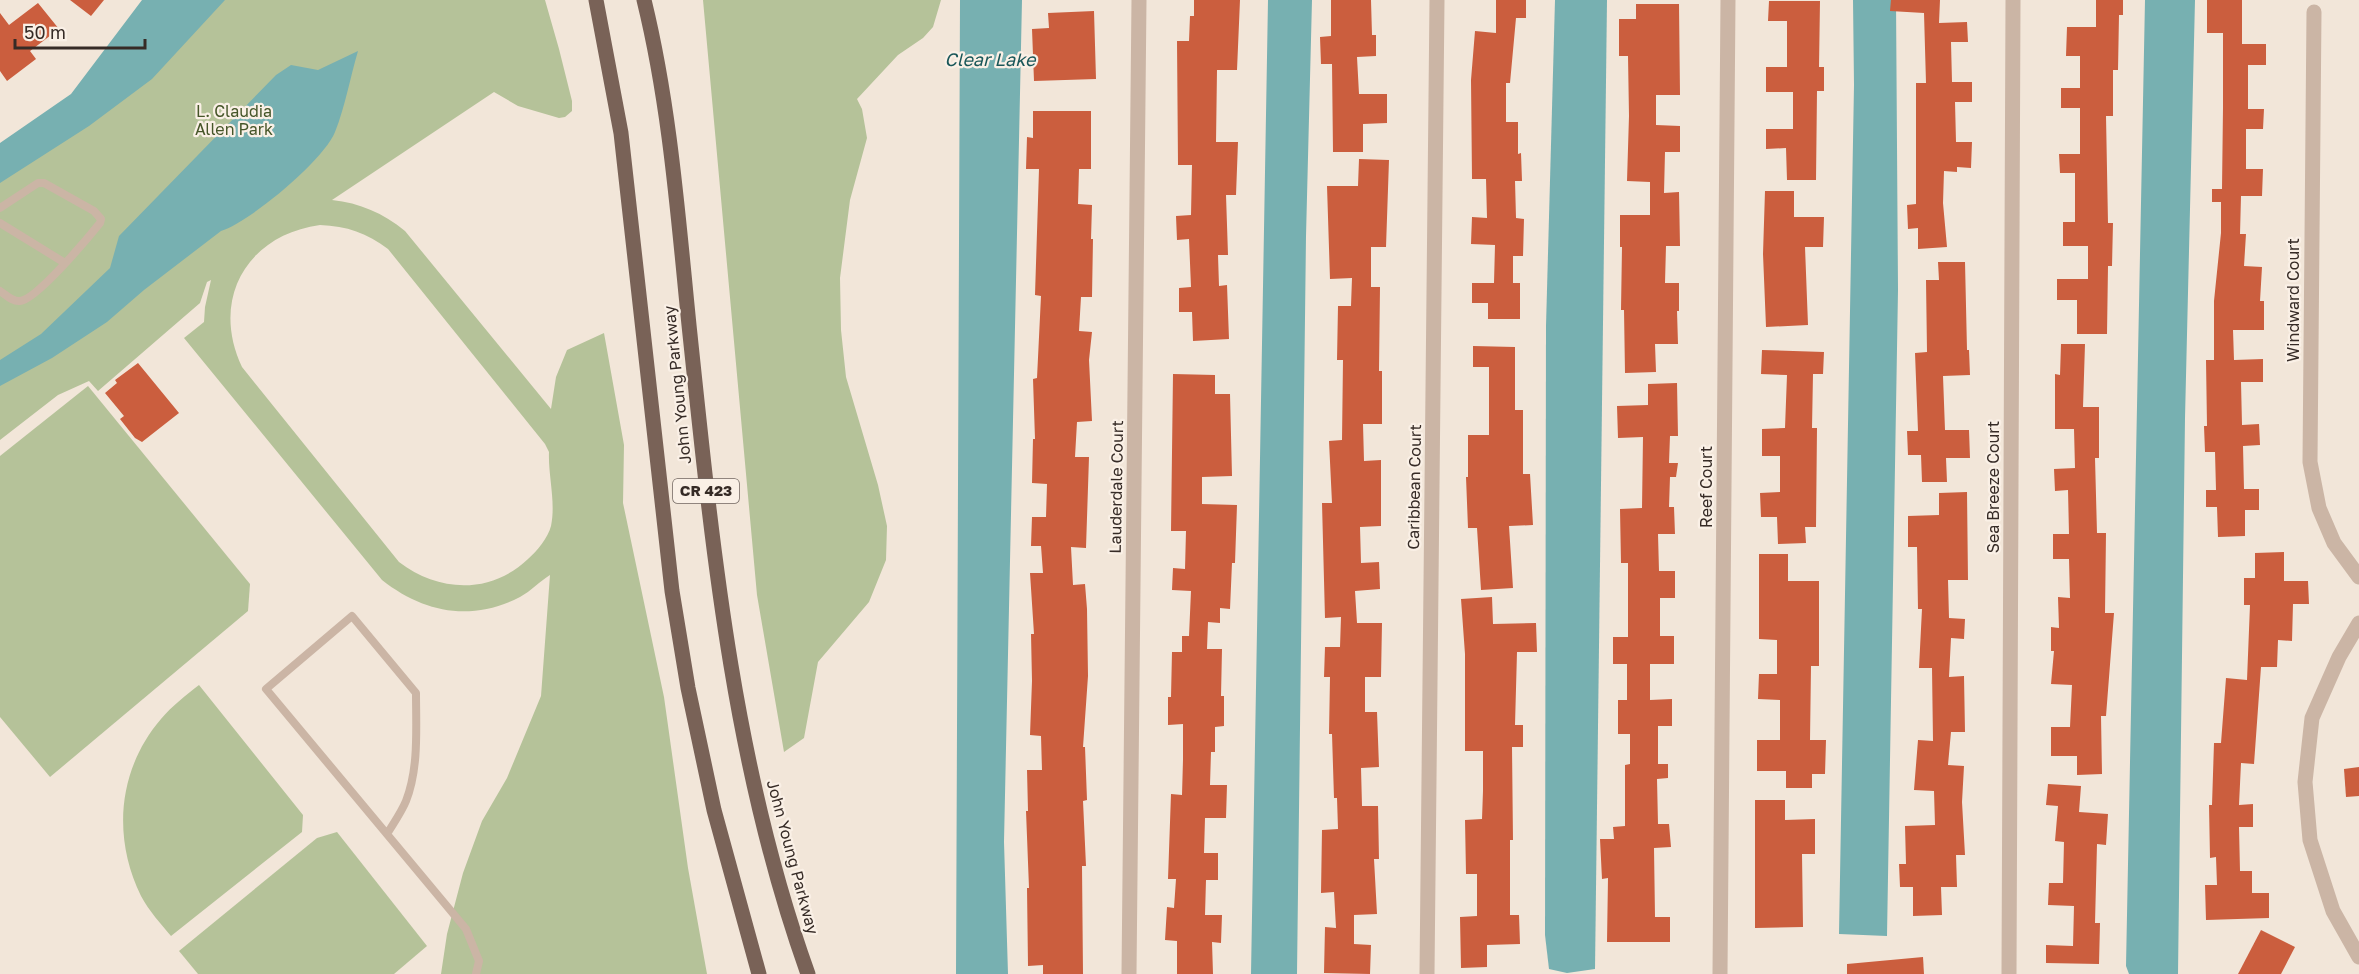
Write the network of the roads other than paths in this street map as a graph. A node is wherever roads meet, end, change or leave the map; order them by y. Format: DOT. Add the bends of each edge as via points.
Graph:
graph roads {
  1 [pos="596,0"];
  2 [pos="644,0"];
  3 [pos="1139,0"];
  4 [pos="1437,0"];
  5 [pos="1728,0"];
  6 [pos="2013,0"];
  7 [pos="2314,12"];
  8 [pos="0,208"];
  9 [pos="0,223"];
  10 [pos="65,263"];
  11 [pos="0,291"];
  12 [pos="2359,577"];
  13 [pos="2359,623"];
  14 [pos="387,834"];
  15 [pos="2359,957"];
  16 [pos="476,974"];
  17 [pos="759,974"];
  18 [pos="808,974"];
  19 [pos="1129,974"];
  20 [pos="1427,974"];
  21 [pos="1720,974"];
  22 [pos="2009,974"];
  1 -- 17 [label="main road, John Young Parkway / CR 423" via="621,133 682,656 714,810"];
  2 -- 18 [label="main road, John Young Parkway / CR 423" via="670,142 707,495 729,657 762,813"];
  3 -- 19 [label="street, Lauderdale Court"];
  4 -- 20 [label="street, Caribbean Court"];
  5 -- 21 [label="street, Reef Court"];
  6 -- 22 [label="street, Sea Breeze Court"];
  7 -- 12 [label="street, Windward Court" via="2310,462 2319,508 2334,543"];
  8 -- 10 [label="lane" via="44,183 94,211 100,223"];
  9 -- 10 [label="lane"];
  10 -- 11 [label="lane" via="21,301"];
  13 -- 15 [label="street" via="2312,718 2305,782 2310,840 2333,911"];
  14 -- 14 [label="lane" via="266,689 351,616 416,693 416,756 406,801"];
  14 -- 16 [label="lane" via="466,929 479,961"];
}
